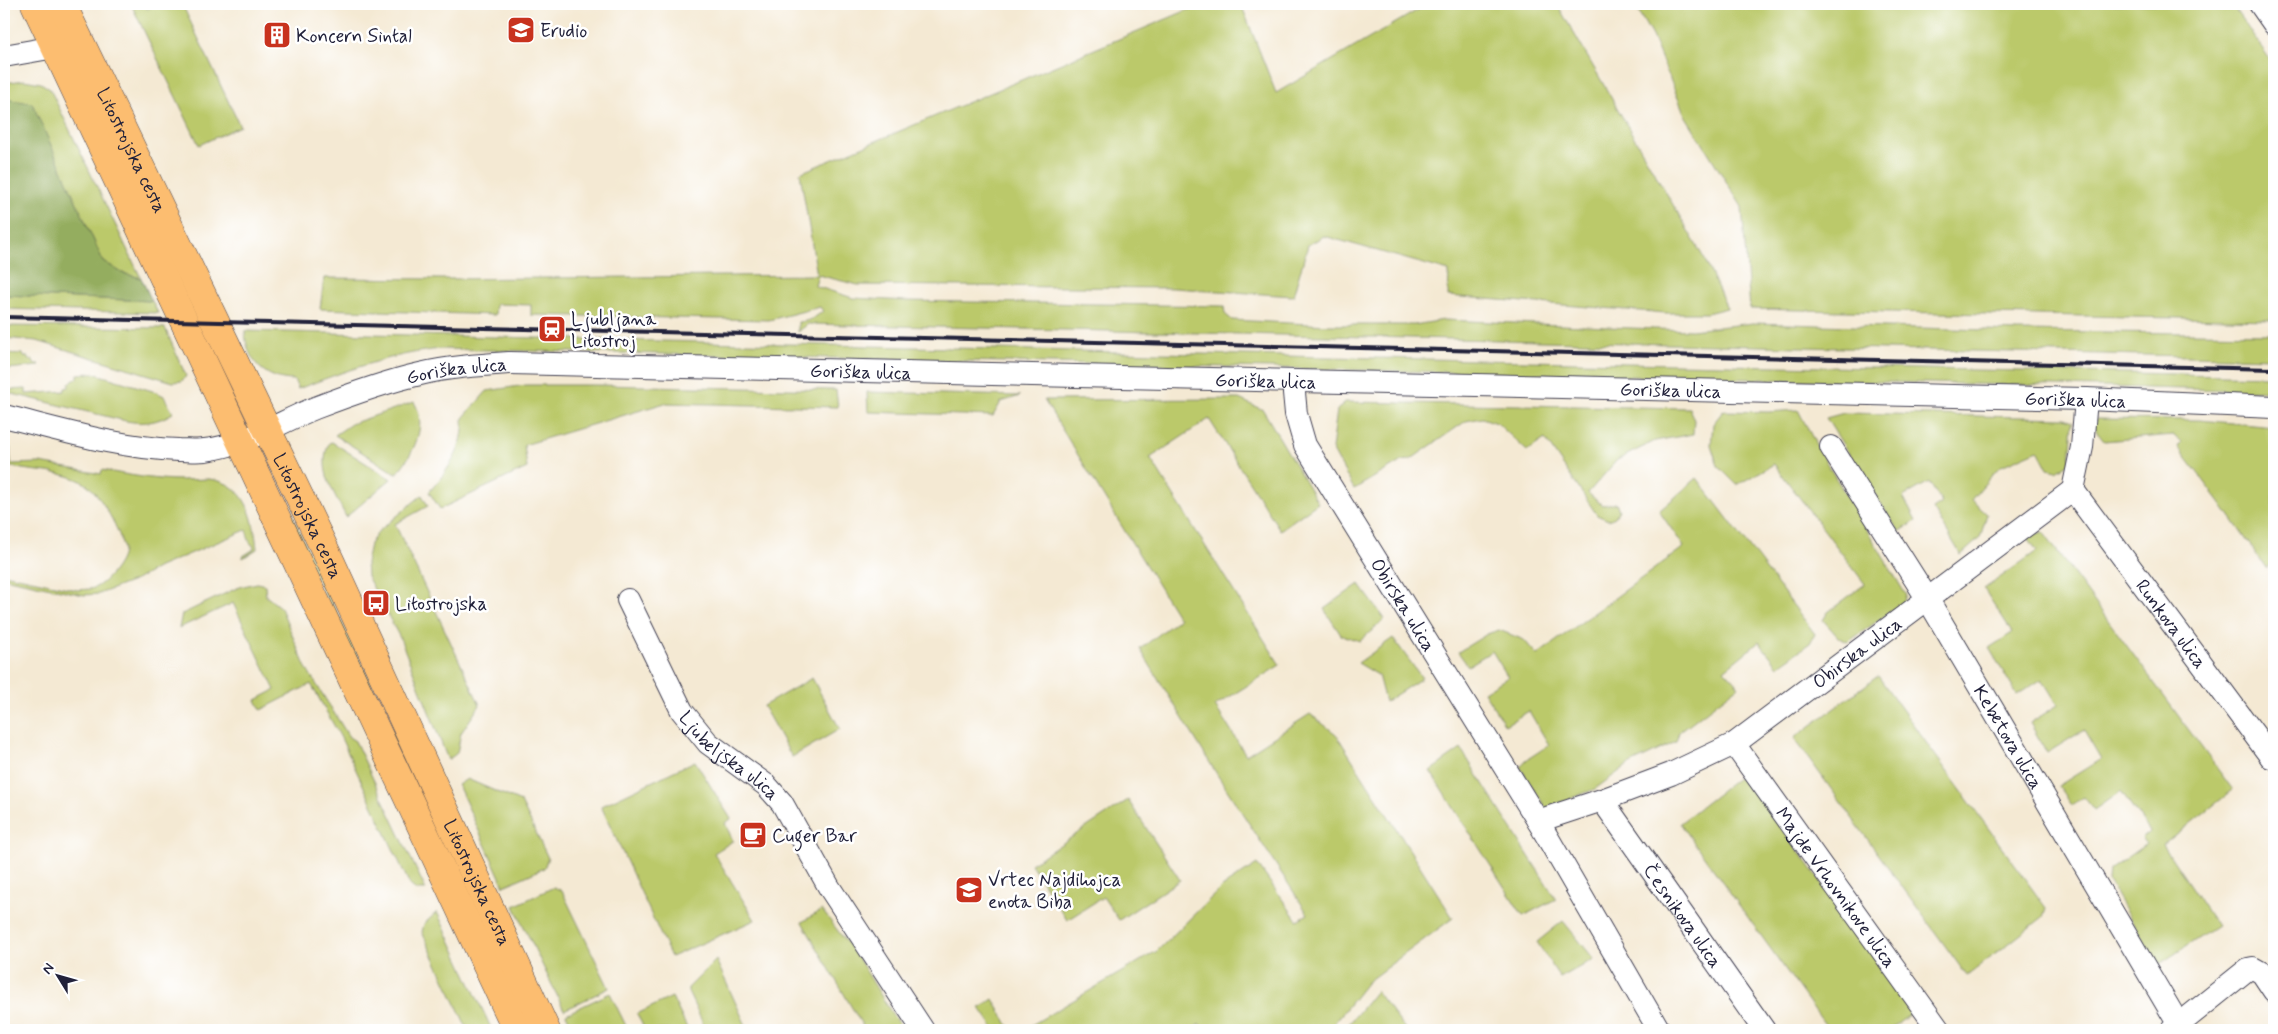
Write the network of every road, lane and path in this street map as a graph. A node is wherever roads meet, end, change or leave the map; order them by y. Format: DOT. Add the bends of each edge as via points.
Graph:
graph roads {
  1 [pos="35,4"];
  2 [pos="62,4"];
  3 [pos="2260,4"];
  4 [pos="2274,24"];
  5 [pos="68,44"];
  6 [pos="4,56"];
  7 [pos="93,98"];
  8 [pos="1293,382"];
  9 [pos="2086,399"];
  10 [pos="2274,407"];
  11 [pos="4,416"];
  12 [pos="268,431"];
  13 [pos="240,442"];
  14 [pos="1832,447"];
  15 [pos="2073,490"];
  16 [pos="1927,598"];
  17 [pos="628,600"];
  18 [pos="1734,744"];
  19 [pos="2271,757"];
  20 [pos="1602,800"];
  21 [pos="1538,821"];
  22 [pos="2274,991"];
  23 [pos="2177,1028"];
  24 [pos="517,1030"];
  25 [pos="546,1030"];
  26 [pos="923,1030"];
  27 [pos="1660,1030"];
  28 [pos="1764,1030"];
  29 [pos="1939,1030"];
  1 -- 5 [label="main road, Litostrojska cesta"];
  2 -- 5 [label="main road, Litostrojska cesta"];
  3 -- 4 [label="street"];
  5 -- 6 [label="street"];
  5 -- 7 [label="main road, Litostrojska cesta"];
  7 -- 12 [label="main road, Litostrojska cesta"];
  7 -- 13 [label="main road, Litostrojska cesta"];
  8 -- 9 [label="street, Goriška ulica"];
  8 -- 12 [label="street, Goriška ulica" via="510,363 421,373 314,409"];
  8 -- 21 [label="street, Obirska ulica" via="1296,419 1305,445"];
  9 -- 10 [label="street, Goriška ulica"];
  9 -- 15 [label="street" via="2082,447"];
  11 -- 13 [label="street, Goriška ulica" via="155,448 205,450"];
  12 -- 13 [label="street, Goriška ulica"];
  12 -- 25 [label="main road, Litostrojska cesta"];
  13 -- 24 [label="main road, Litostrojska cesta"];
  14 -- 16 [label="street, Kebetova ulica"];
  15 -- 16 [label="street, Obirska ulica"];
  15 -- 19 [label="street, Runkova ulica"];
  16 -- 18 [label="street, Obirska ulica"];
  16 -- 23 [label="street, Kebetova ulica"];
  17 -- 26 [label="street, Ljubeljska ulica" via="682,711 708,743 766,785 782,802 829,887"];
  18 -- 20 [label="street, Obirska ulica" via="1671,774"];
  18 -- 29 [label="street, Majde Vrhovnikove ulica"];
  20 -- 21 [label="street, Obirska ulica"];
  20 -- 28 [label="street, Česnikova ulica"];
  21 -- 27 [label="street, Obirska ulica"];
  22 -- 23 [label="street" via="2262,973 2254,968 2248,969"];
}
